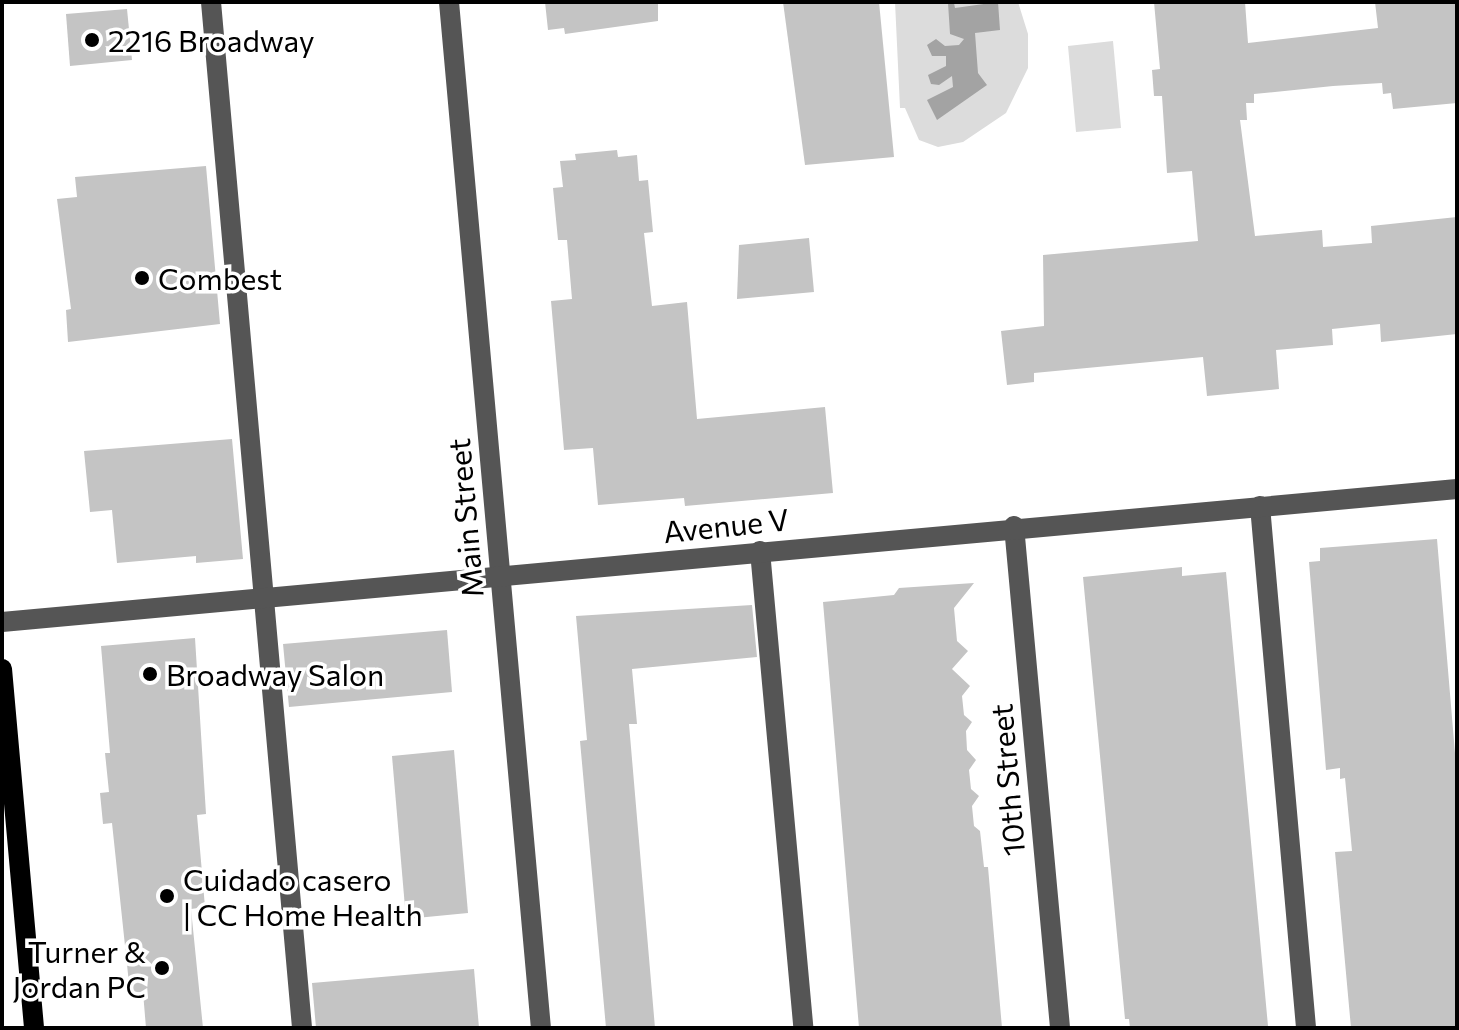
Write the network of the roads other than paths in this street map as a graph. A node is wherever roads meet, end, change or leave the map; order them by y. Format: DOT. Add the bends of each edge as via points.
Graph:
graph roads {
  1 [pos="211,2"];
  2 [pos="449,2"];
  3 [pos="1457,489"];
  4 [pos="1260,506"];
  5 [pos="1014,526"];
  6 [pos="760,551"];
  7 [pos="500,577"];
  8 [pos="262,598"];
  9 [pos="2,622"];
  10 [pos="2,669"];
  11 [pos="4,715"];
  12 [pos="34,1028"];
  13 [pos="302,1028"];
  14 [pos="541,1028"];
  15 [pos="803,1028"];
  16 [pos="1060,1028"];
  17 [pos="1306,1028"];
  1 -- 8 [label="street"];
  2 -- 7 [label="street, Main Street"];
  3 -- 4 [label="street, Avenue V"];
  4 -- 5 [label="street, Avenue V"];
  4 -- 17 [label="street"];
  5 -- 6 [label="street, Avenue V"];
  5 -- 16 [label="street, 10th Street"];
  6 -- 7 [label="street, Avenue V"];
  6 -- 15 [label="street"];
  7 -- 8 [label="street, Avenue V"];
  7 -- 14 [label="street, Main Street"];
  8 -- 9 [label="street, Avenue V"];
  8 -- 13 [label="street"];
  10 -- 11 [label="main road"];
  11 -- 12 [label="main road"];
}
